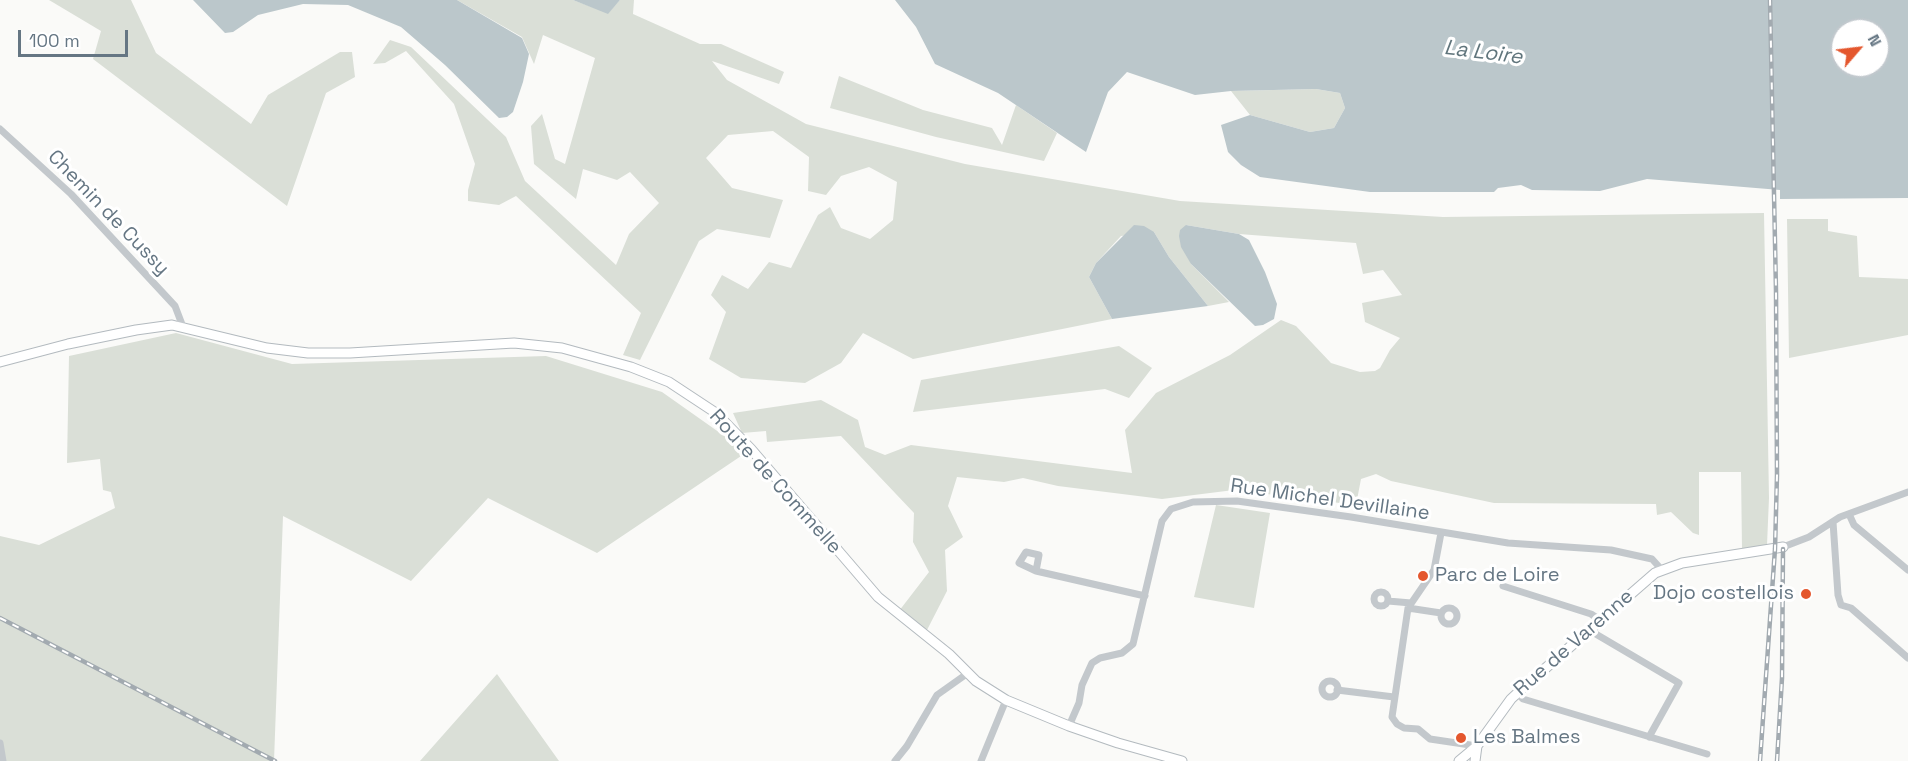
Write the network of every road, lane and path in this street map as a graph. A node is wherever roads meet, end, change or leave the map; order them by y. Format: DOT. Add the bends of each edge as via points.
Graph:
graph roads {
  1 [pos="0,129"];
  2 [pos="183,327"];
  3 [pos="0,362"];
  4 [pos="1908,492"];
  5 [pos="1849,514"];
  6 [pos="1833,522"];
  7 [pos="1441,533"];
  8 [pos="1783,548"];
  9 [pos="1662,570"];
  10 [pos="1908,570"];
  11 [pos="1036,571"];
  12 [pos="1503,586"];
  13 [pos="1145,596"];
  14 [pos="1388,601"];
  15 [pos="1410,606"];
  16 [pos="1441,613"];
  17 [pos="1600,620"];
  18 [pos="1589,630"];
  19 [pos="1908,658"];
  20 [pos="968,673"];
  21 [pos="1337,690"];
  22 [pos="1517,693"];
  23 [pos="1394,697"];
  24 [pos="1006,700"];
  25 [pos="1069,726"];
  26 [pos="1649,737"];
  27 [pos="0,743"];
  28 [pos="1477,746"];
  29 [pos="1707,754"];
  30 [pos="3,761"];
  31 [pos="895,761"];
  32 [pos="981,761"];
  33 [pos="1182,761"];
  34 [pos="1459,761"];
  35 [pos="1475,761"];
  1 -- 2 [label="street, Chemin de Cussy" via="71,194 175,306"];
  2 -- 3 [label="street, Route de Commelle" via="136,330"];
  2 -- 20 [label="street, Route de Commelle" via="267,348 308,353 542,345 650,374 716,413 878,597"];
  4 -- 5 [label="street"];
  5 -- 6 [label="street"];
  5 -- 10 [label="street" via="1854,525"];
  6 -- 8 [label="street"];
  6 -- 19 [label="street" via="1841,605 1851,608"];
  7 -- 9 [label="street, Rue Michel Devillaine" via="1508,543 1611,550 1652,559"];
  7 -- 13 [label="street, Rue Michel Devillaine" via="1237,501 1193,502 1171,509 1162,521"];
  7 -- 15 [label="street" via="1434,570"];
  8 -- 9 [label="street, Rue de Varenne" via="1682,563"];
  9 -- 17 [label="street, Rue de Varenne"];
  11 -- 13 [label="street"];
  12 -- 17 [label="street"];
  13 -- 25 [label="street, Rue Michel Devillaine" via="1133,644 1122,653 1092,663"];
  14 -- 15 [label="street"];
  15 -- 16 [label="street"];
  15 -- 23 [label="street"];
  17 -- 18 [label="street, Rue de Varenne"];
  18 -- 22 [label="street, Rue de Varenne"];
  18 -- 26 [label="street" via="1679,683"];
  20 -- 24 [label="street, Route de Commelle"];
  20 -- 31 [label="street" via="937,695"];
  21 -- 23 [label="street"];
  22 -- 26 [label="street" via="1523,699"];
  22 -- 28 [label="street, Rue de Varenne"];
  23 -- 28 [label="street" via="1392,717 1397,724 1418,729 1430,739"];
  24 -- 25 [label="street, Route de Commelle"];
  24 -- 32 [label="street"];
  25 -- 33 [label="street, Route de Commelle"];
  26 -- 29 [label="street"];
  27 -- 30 [label="street"];
  28 -- 34 [label="street, Rue de Varenne"];
  28 -- 35 [label="street"];
}
